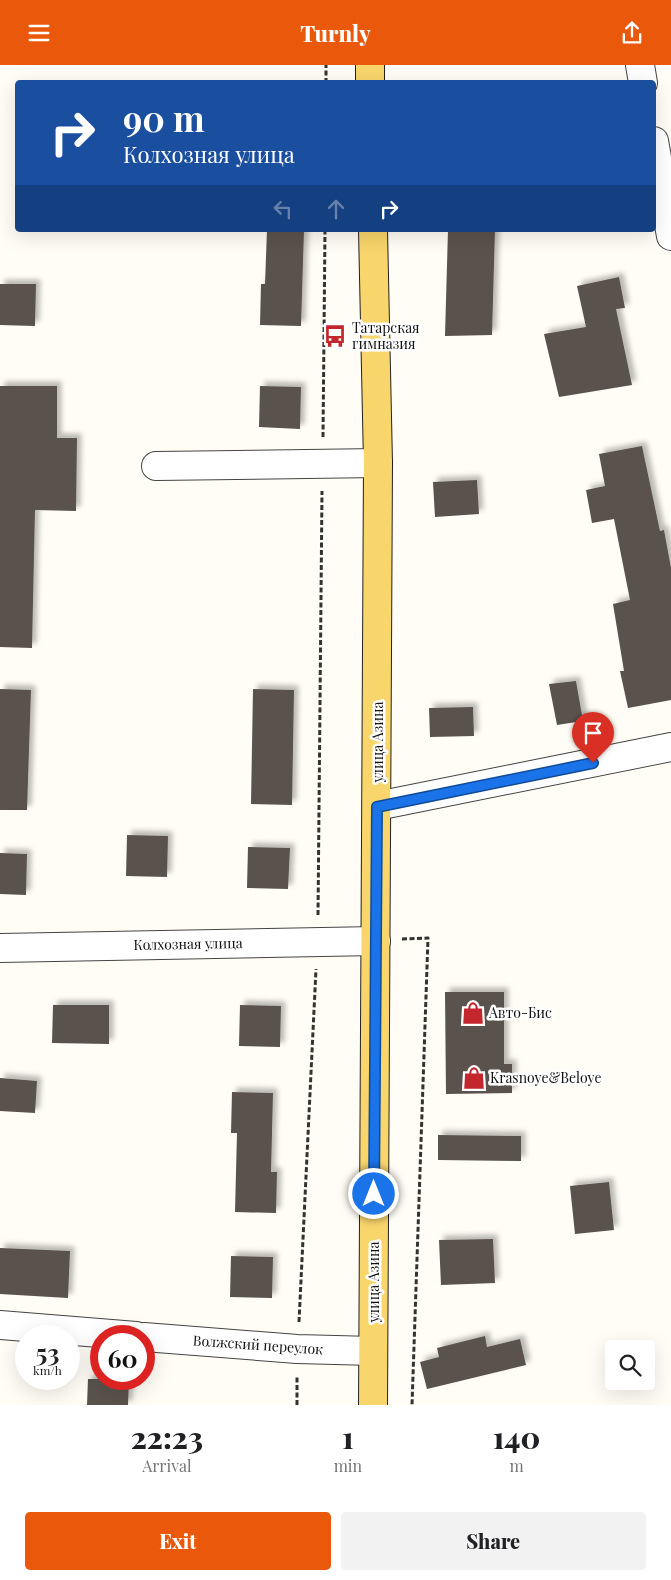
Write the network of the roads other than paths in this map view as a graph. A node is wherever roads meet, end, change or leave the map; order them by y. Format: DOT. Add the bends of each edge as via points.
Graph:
graph roads {
  1 [pos="370,65"];
  2 [pos="640,65"];
  3 [pos="370,80"];
  4 [pos="642,80"];
  5 [pos="656,152"];
  6 [pos="373,232"];
  7 [pos="671,236"];
  8 [pos="378,463"];
  9 [pos="156,465"];
  10 [pos="671,747"];
  11 [pos="377,807"];
  12 [pos="376,941"];
  13 [pos="0,948"];
  14 [pos="0,1325"];
  15 [pos="90,1332"];
  16 [pos="155,1338"];
  17 [pos="373,1351"];
  18 [pos="373,1405"];
  1 -- 3 [label="main road"];
  2 -- 4 [label="street"];
  5 -- 7 [label="street"];
  6 -- 8 [label="main road, улица Азина"];
  8 -- 9 [label="street"];
  8 -- 11 [label="main road, улица Азина"];
  10 -- 11 [label="street"];
  11 -- 12 [label="main road, улица Азина"];
  12 -- 13 [label="street, Колхозная улица"];
  12 -- 17 [label="main road, улица Азина"];
  14 -- 15 [label="street"];
  16 -- 17 [label="street, Волжский переулок" via="297,1349"];
  17 -- 18 [label="main road, улица Азина"];
}
